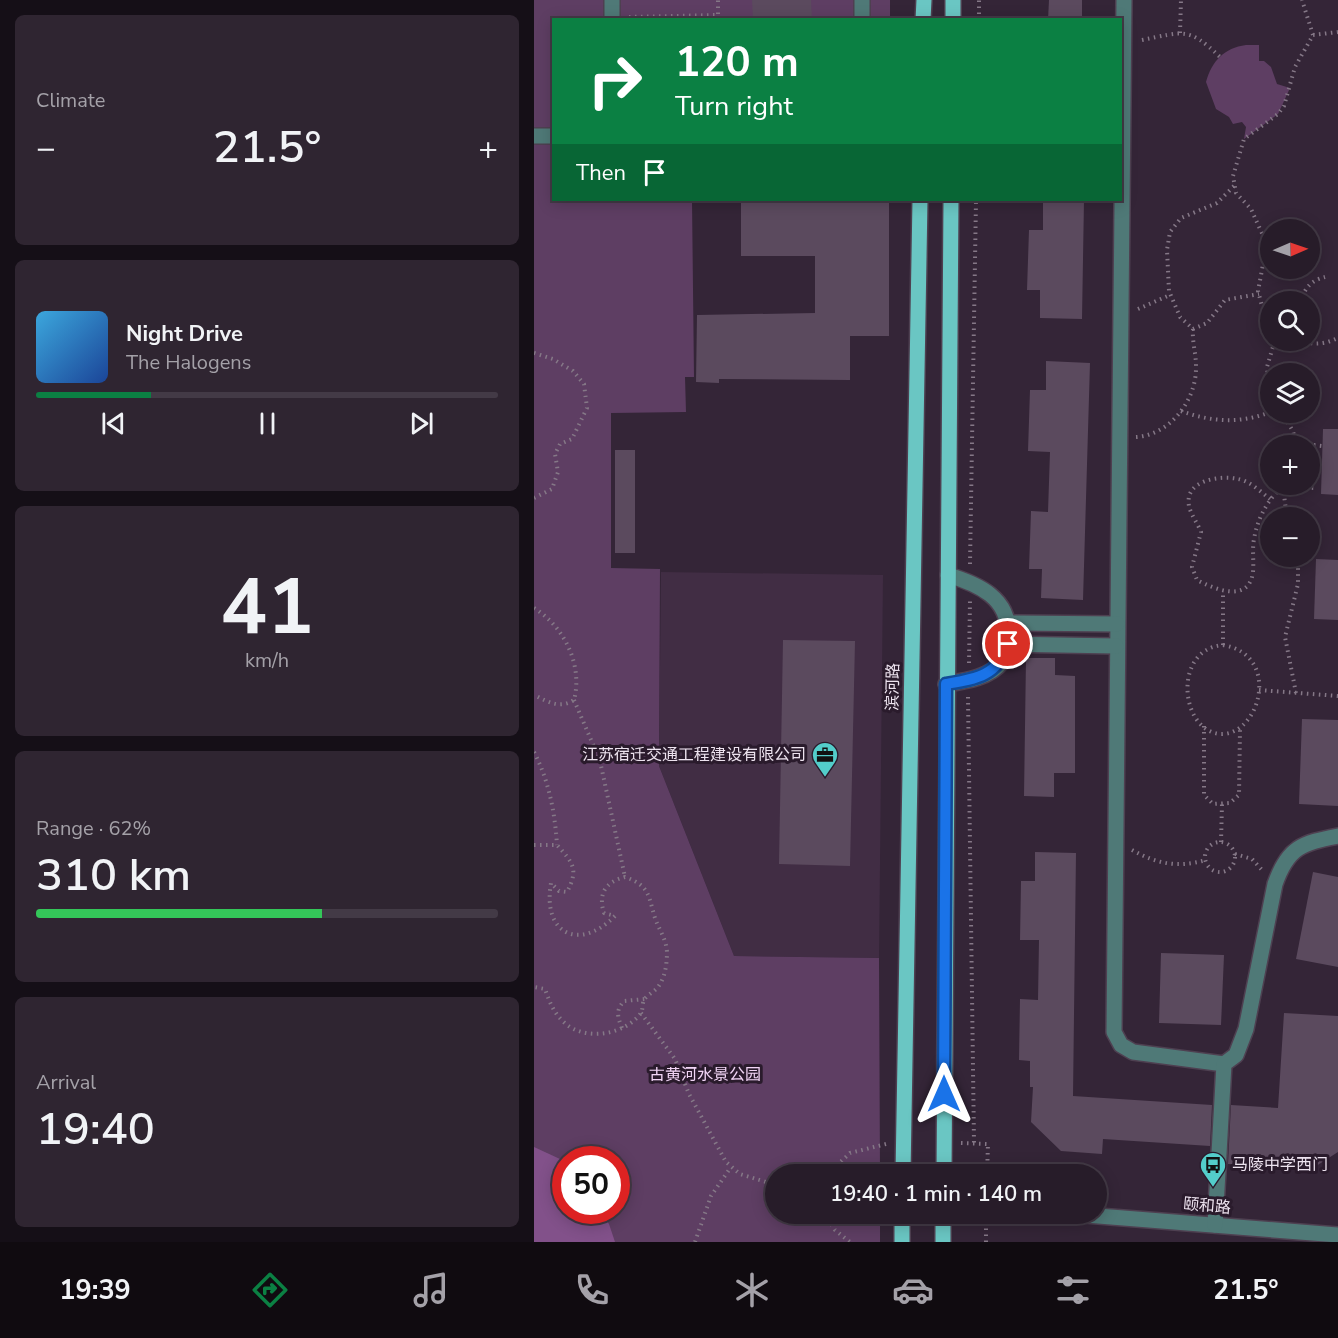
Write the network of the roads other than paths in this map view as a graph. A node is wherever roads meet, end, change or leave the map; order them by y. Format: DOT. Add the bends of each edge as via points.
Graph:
graph roads {
  1 [pos="612,0"];
  2 [pos="862,0"];
  3 [pos="924,0"];
  4 [pos="953,0"];
  5 [pos="1124,0"];
  6 [pos="612,18"];
  7 [pos="862,18"];
  8 [pos="923,18"];
  9 [pos="953,18"];
  10 [pos="534,136"];
  11 [pos="552,136"];
  12 [pos="1122,176"];
  13 [pos="920,201"];
  14 [pos="951,201"];
  15 [pos="1122,201"];
  16 [pos="948,575"];
  17 [pos="1009,623"];
  18 [pos="1117,624"];
  19 [pos="1008,644"];
  20 [pos="1116,646"];
  21 [pos="946,684"];
  22 [pos="1338,836"];
  23 [pos="1224,1064"];
  24 [pos="903,1164"];
  25 [pos="944,1164"];
  26 [pos="1107,1217"];
  27 [pos="902,1224"];
  28 [pos="943,1224"];
  29 [pos="1215,1225"];
  30 [pos="1338,1234"];
  31 [pos="902,1242"];
  32 [pos="943,1242"];
  1 -- 6 [label="street"];
  2 -- 7 [label="street"];
  3 -- 8 [label="main road"];
  4 -- 9 [label="main road"];
  5 -- 12 [label="street"];
  10 -- 11 [label="street"];
  13 -- 24 [label="main road, 滨河路"];
  14 -- 16 [label="main road"];
  15 -- 18 [label="street"];
  16 -- 17 [label="street" via="985,589 997,599"];
  16 -- 21 [label="main road"];
  17 -- 18 [label="street"];
  17 -- 19 [label="street"];
  18 -- 20 [label="street"];
  19 -- 20 [label="street"];
  19 -- 21 [label="street" via="1003,661 989,672"];
  20 -- 23 [label="street" via="1114,1032 1121,1045 1133,1052"];
  21 -- 25 [label="main road"];
  22 -- 23 [label="street" via="1294,849 1281,866 1246,1029 1236,1055"];
  23 -- 29 [label="street"];
  26 -- 29 [label="street, 颐和路"];
  27 -- 31 [label="main road"];
  28 -- 32 [label="main road"];
  29 -- 30 [label="street, 颐和路"];
}
